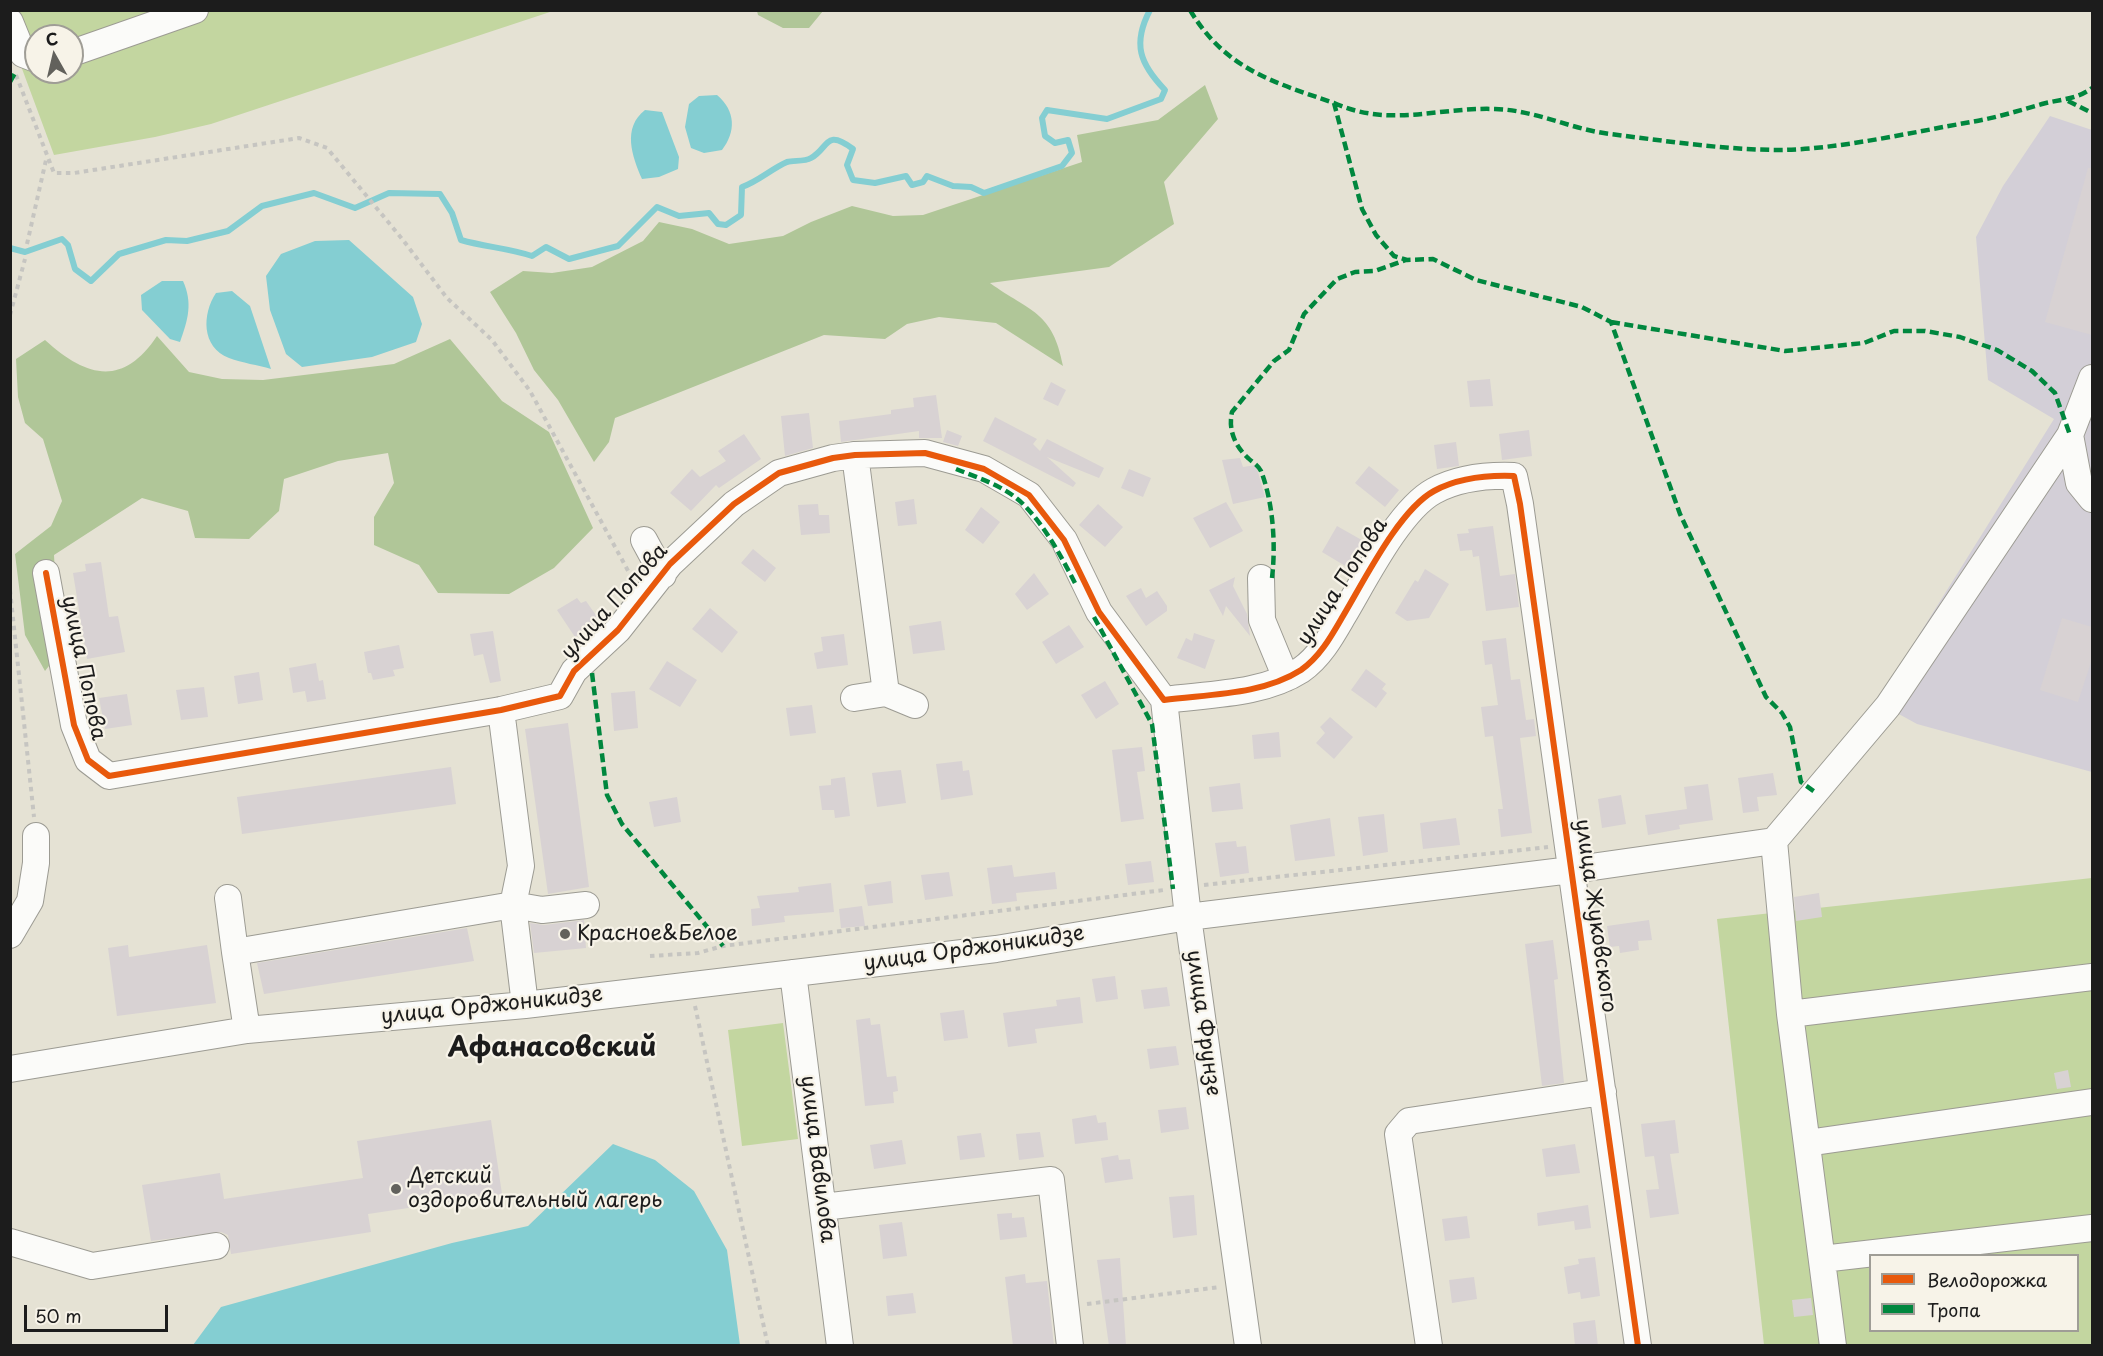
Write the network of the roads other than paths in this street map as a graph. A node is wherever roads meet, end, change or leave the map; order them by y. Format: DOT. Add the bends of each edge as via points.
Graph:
graph roads {
  1 [pos="195,10"];
  2 [pos="10,22"];
  3 [pos="84,49"];
  4 [pos="24,54"];
  5 [pos="2092,378"];
  6 [pos="2070,435"];
  7 [pos="855,455"];
  8 [pos="1518,492"];
  9 [pos="2092,499"];
  10 [pos="644,540"];
  11 [pos="46,573"];
  12 [pos="663,574"];
  13 [pos="1261,578"];
  14 [pos="1286,678"];
  15 [pos="886,693"];
  16 [pos="854,698"];
  17 [pos="1164,700"];
  18 [pos="915,705"];
  19 [pos="501,710"];
  20 [pos="36,836"];
  21 [pos="1774,841"];
  22 [pos="1571,870"];
  23 [pos="228,898"];
  24 [pos="513,905"];
  25 [pos="586,905"];
  26 [pos="1188,917"];
  27 [pos="10,935"];
  28 [pos="235,952"];
  29 [pos="793,973"];
  30 [pos="2092,977"];
  31 [pos="525,1005"];
  32 [pos="1790,1014"];
  33 [pos="247,1030"];
  34 [pos="16,1068"];
  35 [pos="1603,1092"];
  36 [pos="2092,1102"];
  37 [pos="1807,1143"];
  38 [pos="823,1207"];
  39 [pos="2092,1228"];
  40 [pos="10,1242"];
  41 [pos="216,1246"];
  42 [pos="1822,1259"];
  43 [pos="840,1346"];
  44 [pos="1070,1346"];
  45 [pos="1248,1346"];
  46 [pos="1429,1346"];
  47 [pos="1638,1346"];
  48 [pos="1833,1346"];
  1 -- 3 [label="street"];
  2 -- 4 [label="street"];
  5 -- 6 [label="street"];
  6 -- 9 [label="street" via="2079,483"];
  6 -- 21 [label="street" via="1888,706"];
  7 -- 12 [label="street, улица Попова" via="779,473 734,504"];
  7 -- 15 [label="street"];
  7 -- 17 [label="street, улица Попова" via="925,453 984,469 1029,495 1064,540 1099,612"];
  8 -- 14 [label="street, улица Попова" via="1514,476 1494,476 1458,482 1433,492 1410,510 1325,647 1303,669"];
  8 -- 22 [label="street, улица Жуковского"];
  10 -- 12 [label="street"];
  11 -- 19 [label="street, улица Попова" via="78,737 88,760 109,776"];
  12 -- 19 [label="street, улица Попова" via="618,630 574,671 560,696"];
  13 -- 14 [label="street" via="1262,620"];
  14 -- 17 [label="street, улица Попова" via="1265,687"];
  15 -- 16 [label="street"];
  15 -- 18 [label="street"];
  17 -- 26 [label="street, улица Фрунзе" via="1180,888"];
  19 -- 24 [label="street" via="521,866"];
  20 -- 27 [label="street" via="30,901"];
  21 -- 22 [label="street, улица Орджоникидзе"];
  21 -- 32 [label="street"];
  22 -- 26 [label="street, улица Орджоникидзе"];
  22 -- 35 [label="street, улица Жуковского"];
  23 -- 28 [label="street"];
  24 -- 25 [label="street" via="542,910"];
  24 -- 28 [label="street"];
  24 -- 31 [label="street"];
  26 -- 29 [label="street, улица Орджоникидзе" via="996,949"];
  26 -- 45 [label="street, улица Фрунзе"];
  28 -- 33 [label="street"];
  29 -- 31 [label="street, улица Орджоникидзе"];
  29 -- 38 [label="street, улица Вавилова"];
  30 -- 32 [label="street"];
  31 -- 33 [label="street, улица Орджоникидзе"];
  32 -- 37 [label="street"];
  33 -- 34 [label="street, улица Орджоникидзе"];
  35 -- 46 [label="street" via="1409,1121 1398,1134"];
  35 -- 47 [label="street, улица Жуковского"];
  36 -- 37 [label="street"];
  37 -- 42 [label="street"];
  38 -- 43 [label="street, улица Вавилова"];
  38 -- 44 [label="street" via="1051,1180"];
  39 -- 42 [label="street"];
  40 -- 41 [label="street" via="92,1266"];
  42 -- 48 [label="street"];
}
